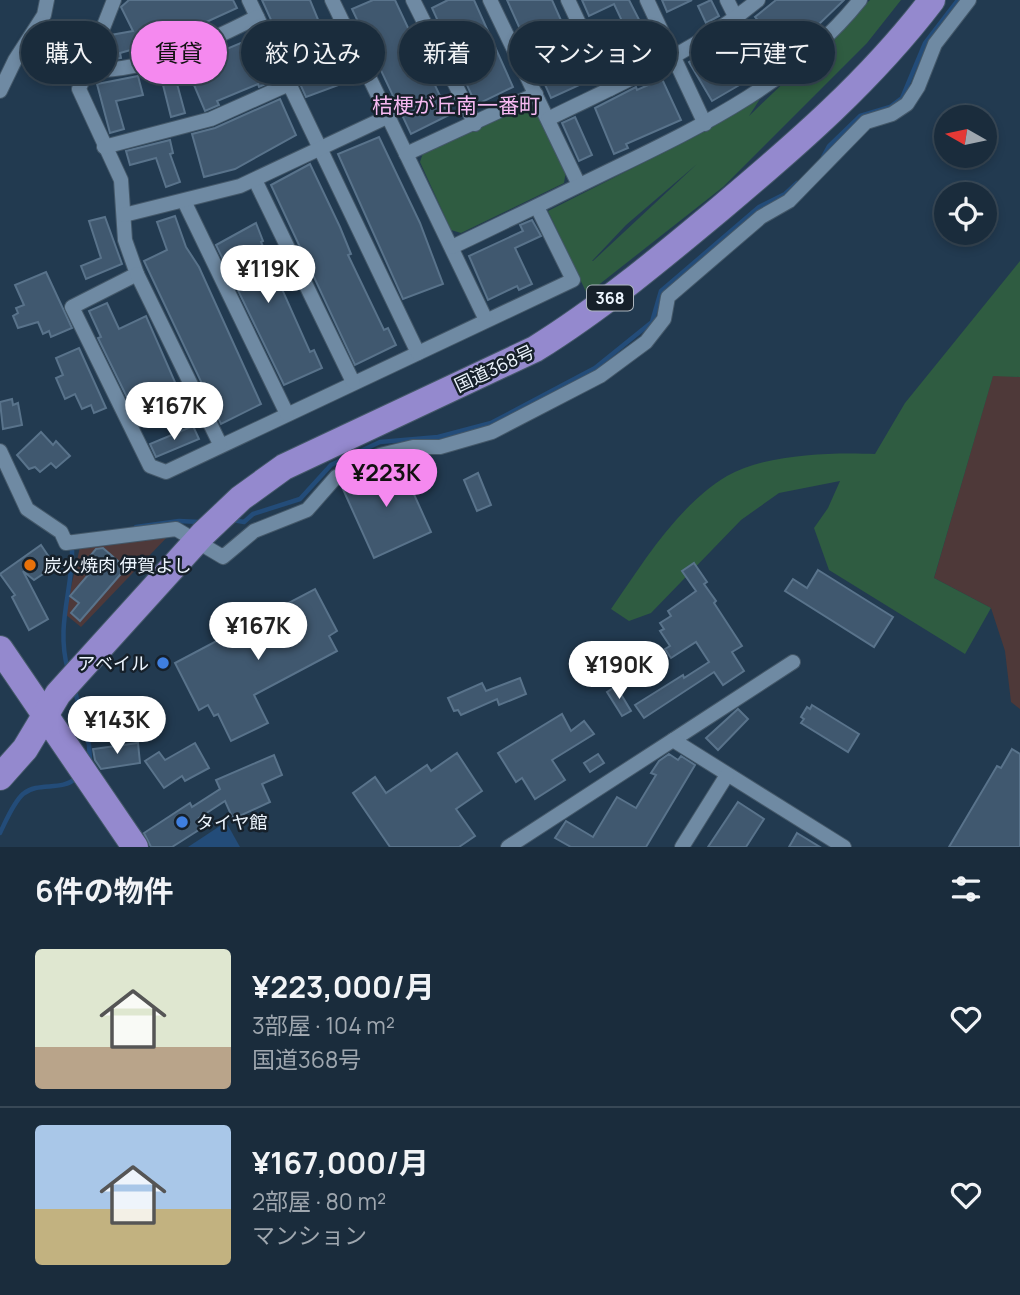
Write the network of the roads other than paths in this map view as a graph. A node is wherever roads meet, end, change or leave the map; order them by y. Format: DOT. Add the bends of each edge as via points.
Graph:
graph roads {
  1 [pos="47,0"];
  2 [pos="114,0"];
  3 [pos="248,0"];
  4 [pos="332,0"];
  5 [pos="413,0"];
  6 [pos="490,0"];
  7 [pos="568,0"];
  8 [pos="646,0"];
  9 [pos="727,0"];
  10 [pos="758,0"];
  11 [pos="860,0"];
  12 [pos="932,0"];
  13 [pos="969,0"];
  14 [pos="257,18"];
  15 [pos="736,18"];
  16 [pos="106,21"];
  17 [pos="258,21"];
  18 [pos="656,21"];
  19 [pos="677,55"];
  20 [pos="677,63"];
  21 [pos="117,67"];
  22 [pos="81,84"];
  23 [pos="289,84"];
  24 [pos="620,84"];
  25 [pos="610,89"];
  26 [pos="0,91"];
  27 [pos="536,94"];
  28 [pos="388,116"];
  29 [pos="548,119"];
  30 [pos="475,124"];
  31 [pos="705,124"];
  32 [pos="104,146"];
  33 [pos="321,149"];
  34 [pos="406,154"];
  35 [pos="255,180"];
  36 [pos="579,185"];
  37 [pos="184,201"];
  38 [pos="537,206"];
  39 [pos="124,215"];
  40 [pos="452,247"];
  41 [pos="137,274"];
  42 [pos="486,320"];
  43 [pos="418,353"];
  44 [pos="353,382"];
  45 [pos="287,414"];
  46 [pos="220,444"];
  47 [pos="0,451"];
  48 [pos="200,538"];
  49 [pos="0,649"];
  50 [pos="793,662"];
  51 [pos="52,703"];
  52 [pos="673,740"];
  53 [pos="0,757"];
  54 [pos="727,775"];
  55 [pos="0,777"];
  56 [pos="135,847"];
  57 [pos="508,847"];
  58 [pos="682,847"];
  59 [pos="844,847"];
  1 -- 26 [label="street" via="44,15"];
  2 -- 16 [label="street"];
  3 -- 14 [label="street"];
  4 -- 28 [label="street"];
  5 -- 30 [label="street"];
  6 -- 27 [label="street"];
  7 -- 25 [label="street"];
  8 -- 18 [label="street"];
  9 -- 15 [label="street"];
  10 -- 15 [label="street"];
  11 -- 31 [label="street" via="769,85"];
  12 -- 48 [label="highway, 国道368号 / 368" via="813,130 572,326 535,349 284,467 228,509"];
  13 -- 48 [label="street" via="935,44 907,104 866,122 789,201 761,217 668,297 659,328 600,376 492,432 440,447 413,447 380,455 336,477 307,510 254,531 223,557"];
  14 -- 17 [label="street"];
  14 -- 21 [label="street" via="193,48"];
  15 -- 19 [label="street"];
  20 -- 31 [label="street"];
  22 -- 32 [label="street"];
  23 -- 32 [label="street" via="211,119"];
  23 -- 33 [label="street"];
  24 -- 25 [label="street"];
  25 -- 29 [label="street"];
  27 -- 29 [label="street"];
  27 -- 30 [label="street"];
  28 -- 33 [label="street"];
  28 -- 34 [label="street"];
  29 -- 36 [label="street"];
  30 -- 34 [label="street"];
  31 -- 36 [label="street"];
  32 -- 39 [label="street" via="121,180"];
  33 -- 35 [label="street"];
  33 -- 43 [label="street"];
  34 -- 40 [label="street"];
  35 -- 37 [label="street"];
  35 -- 44 [label="street"];
  36 -- 38 [label="street"];
  37 -- 39 [label="street"];
  37 -- 45 [label="street"];
  38 -- 40 [label="street"];
  38 -- 42 [label="street" via="573,280"];
  39 -- 41 [label="street" via="125,240"];
  40 -- 42 [label="street"];
  41 -- 46 [label="street"];
  41 -- 46 [label="street" via="72,307 150,466 166,472"];
  42 -- 43 [label="street"];
  43 -- 44 [label="street"];
  44 -- 45 [label="street"];
  45 -- 46 [label="street"];
  47 -- 48 [label="street" via="27,509 61,532 68,543 176,529"];
  48 -- 51 [label="highway, 国道368号 / 368"];
  49 -- 51 [label="highway"];
  50 -- 52 [label="street"];
  51 -- 53 [label="highway, 368"];
  51 -- 55 [label="highway, 368" via="25,749"];
  51 -- 56 [label="highway" via="74,755"];
  52 -- 54 [label="street"];
  52 -- 57 [label="street"];
  54 -- 58 [label="street"];
  54 -- 59 [label="street"];
}
